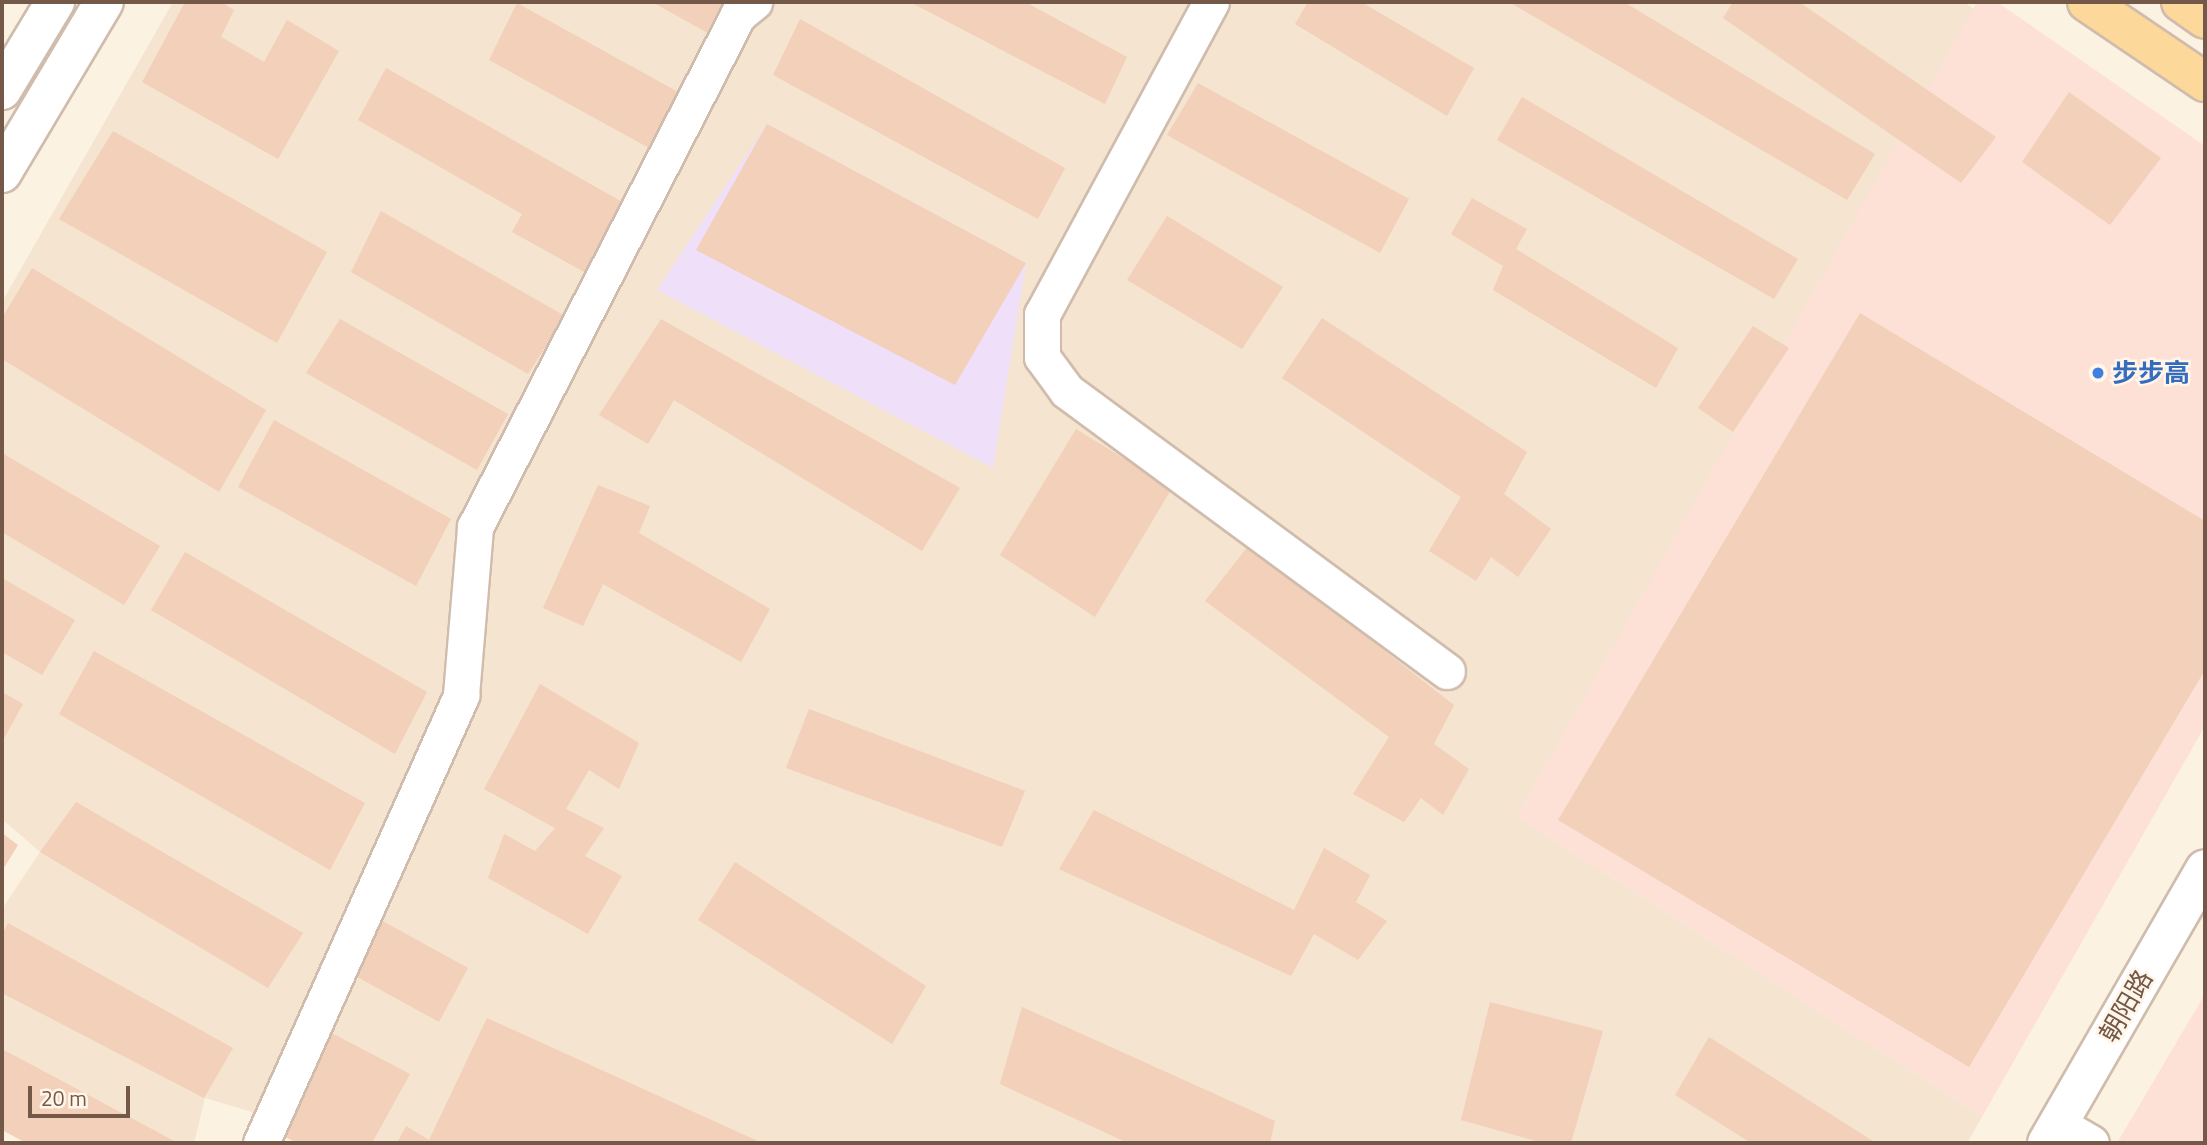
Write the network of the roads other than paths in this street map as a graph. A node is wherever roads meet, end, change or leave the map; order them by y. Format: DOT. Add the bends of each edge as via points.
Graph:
graph roads {
  1 [pos="55,2"];
  2 [pos="104,2"];
  3 [pos="754,2"];
  4 [pos="1211,2"];
  5 [pos="2087,2"];
  6 [pos="2181,2"];
  7 [pos="2205,19"];
  8 [pos="2205,82"];
  9 [pos="2,90"];
  10 [pos="2,173"];
  11 [pos="1447,671"];
  12 [pos="2205,869"];
  13 [pos="2205,920"];
  14 [pos="2070,1138"];
  15 [pos="261,1143"];
  1 -- 9 [label="street"];
  2 -- 10 [label="street"];
  3 -- 15 [label="street" via="738,15 475,527 461,695"];
  4 -- 11 [label="street" via="1042,314 1042,357 1067,391"];
  5 -- 8 [label="main road"];
  6 -- 7 [label="main road"];
  12 -- 14 [label="street, 朝阳路"];
  13 -- 14 [label="street, 朝阳路"];
}
